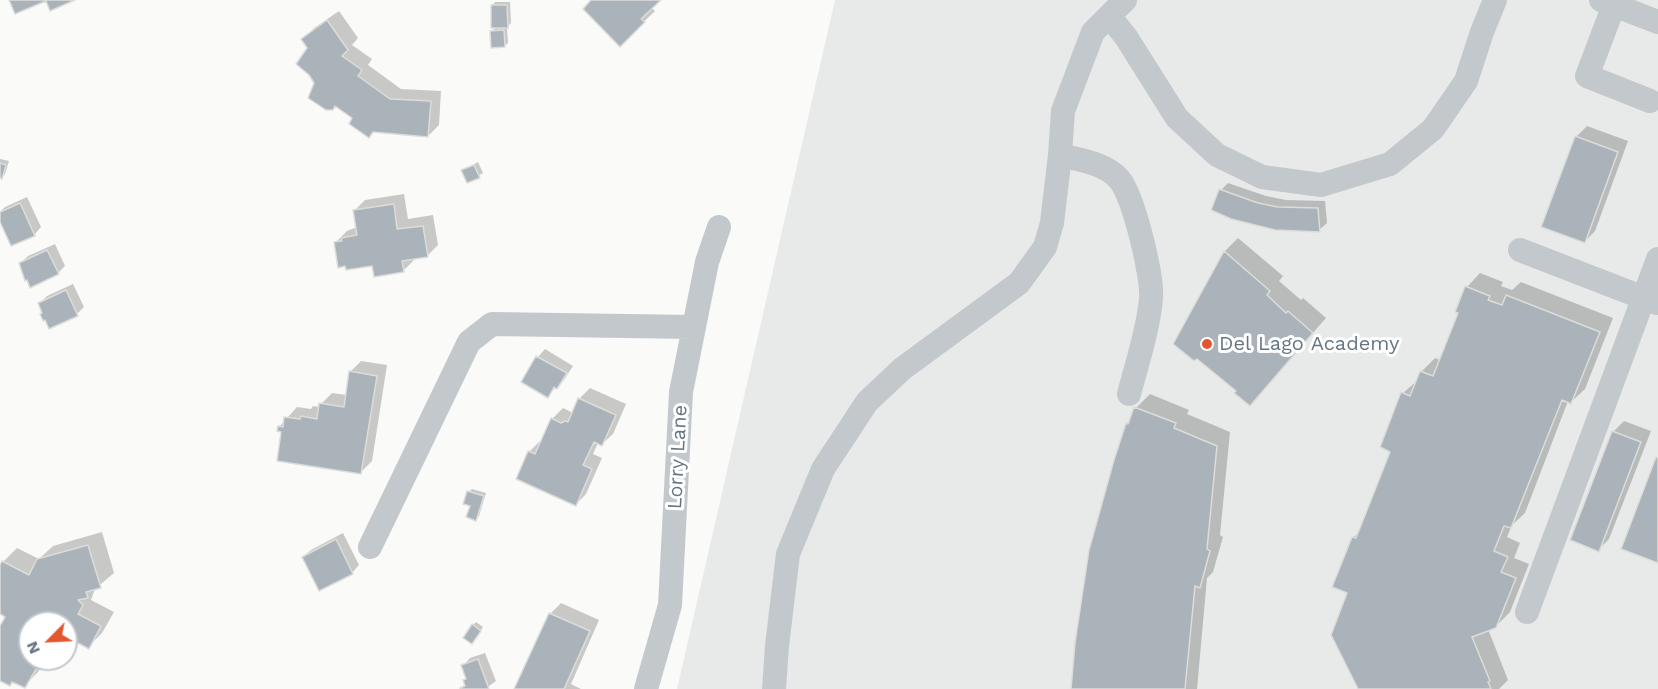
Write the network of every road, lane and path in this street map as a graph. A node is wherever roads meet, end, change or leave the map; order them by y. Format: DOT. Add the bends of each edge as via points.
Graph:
graph roads {
  1 [pos="1496,0"];
  2 [pos="1608,2"];
  3 [pos="1117,8"];
  4 [pos="1658,21"];
  5 [pos="1650,100"];
  6 [pos="1060,155"];
  7 [pos="719,226"];
  8 [pos="1520,250"];
  9 [pos="1658,259"];
  10 [pos="1651,300"];
  11 [pos="694,327"];
  12 [pos="1129,394"];
  13 [pos="370,548"];
  14 [pos="1527,612"];
  15 [pos="646,689"];
  16 [pos="774,689"];
  1 -- 3 [label="street" via="1466,81 1433,129 1390,164 1321,185 1262,177 1217,155 1177,118 1126,37"];
  2 -- 4 [label="street"];
  2 -- 5 [label="street" via="1587,76"];
  3 -- 6 [label="street" via="1093,32 1063,111"];
  6 -- 12 [label="street" via="1102,166 1119,180 1141,234 1152,296"];
  6 -- 16 [label="street" via="1052,223 1045,247 1019,283 902,369 867,402 823,469 788,554"];
  7 -- 11 [label="street, Lorry Lane"];
  8 -- 10 [label="street"];
  9 -- 10 [label="street"];
  10 -- 14 [label="street"];
  11 -- 13 [label="street" via="492,324 469,342"];
  11 -- 15 [label="street, Lorry Lane" via="681,392 670,605"];
}
